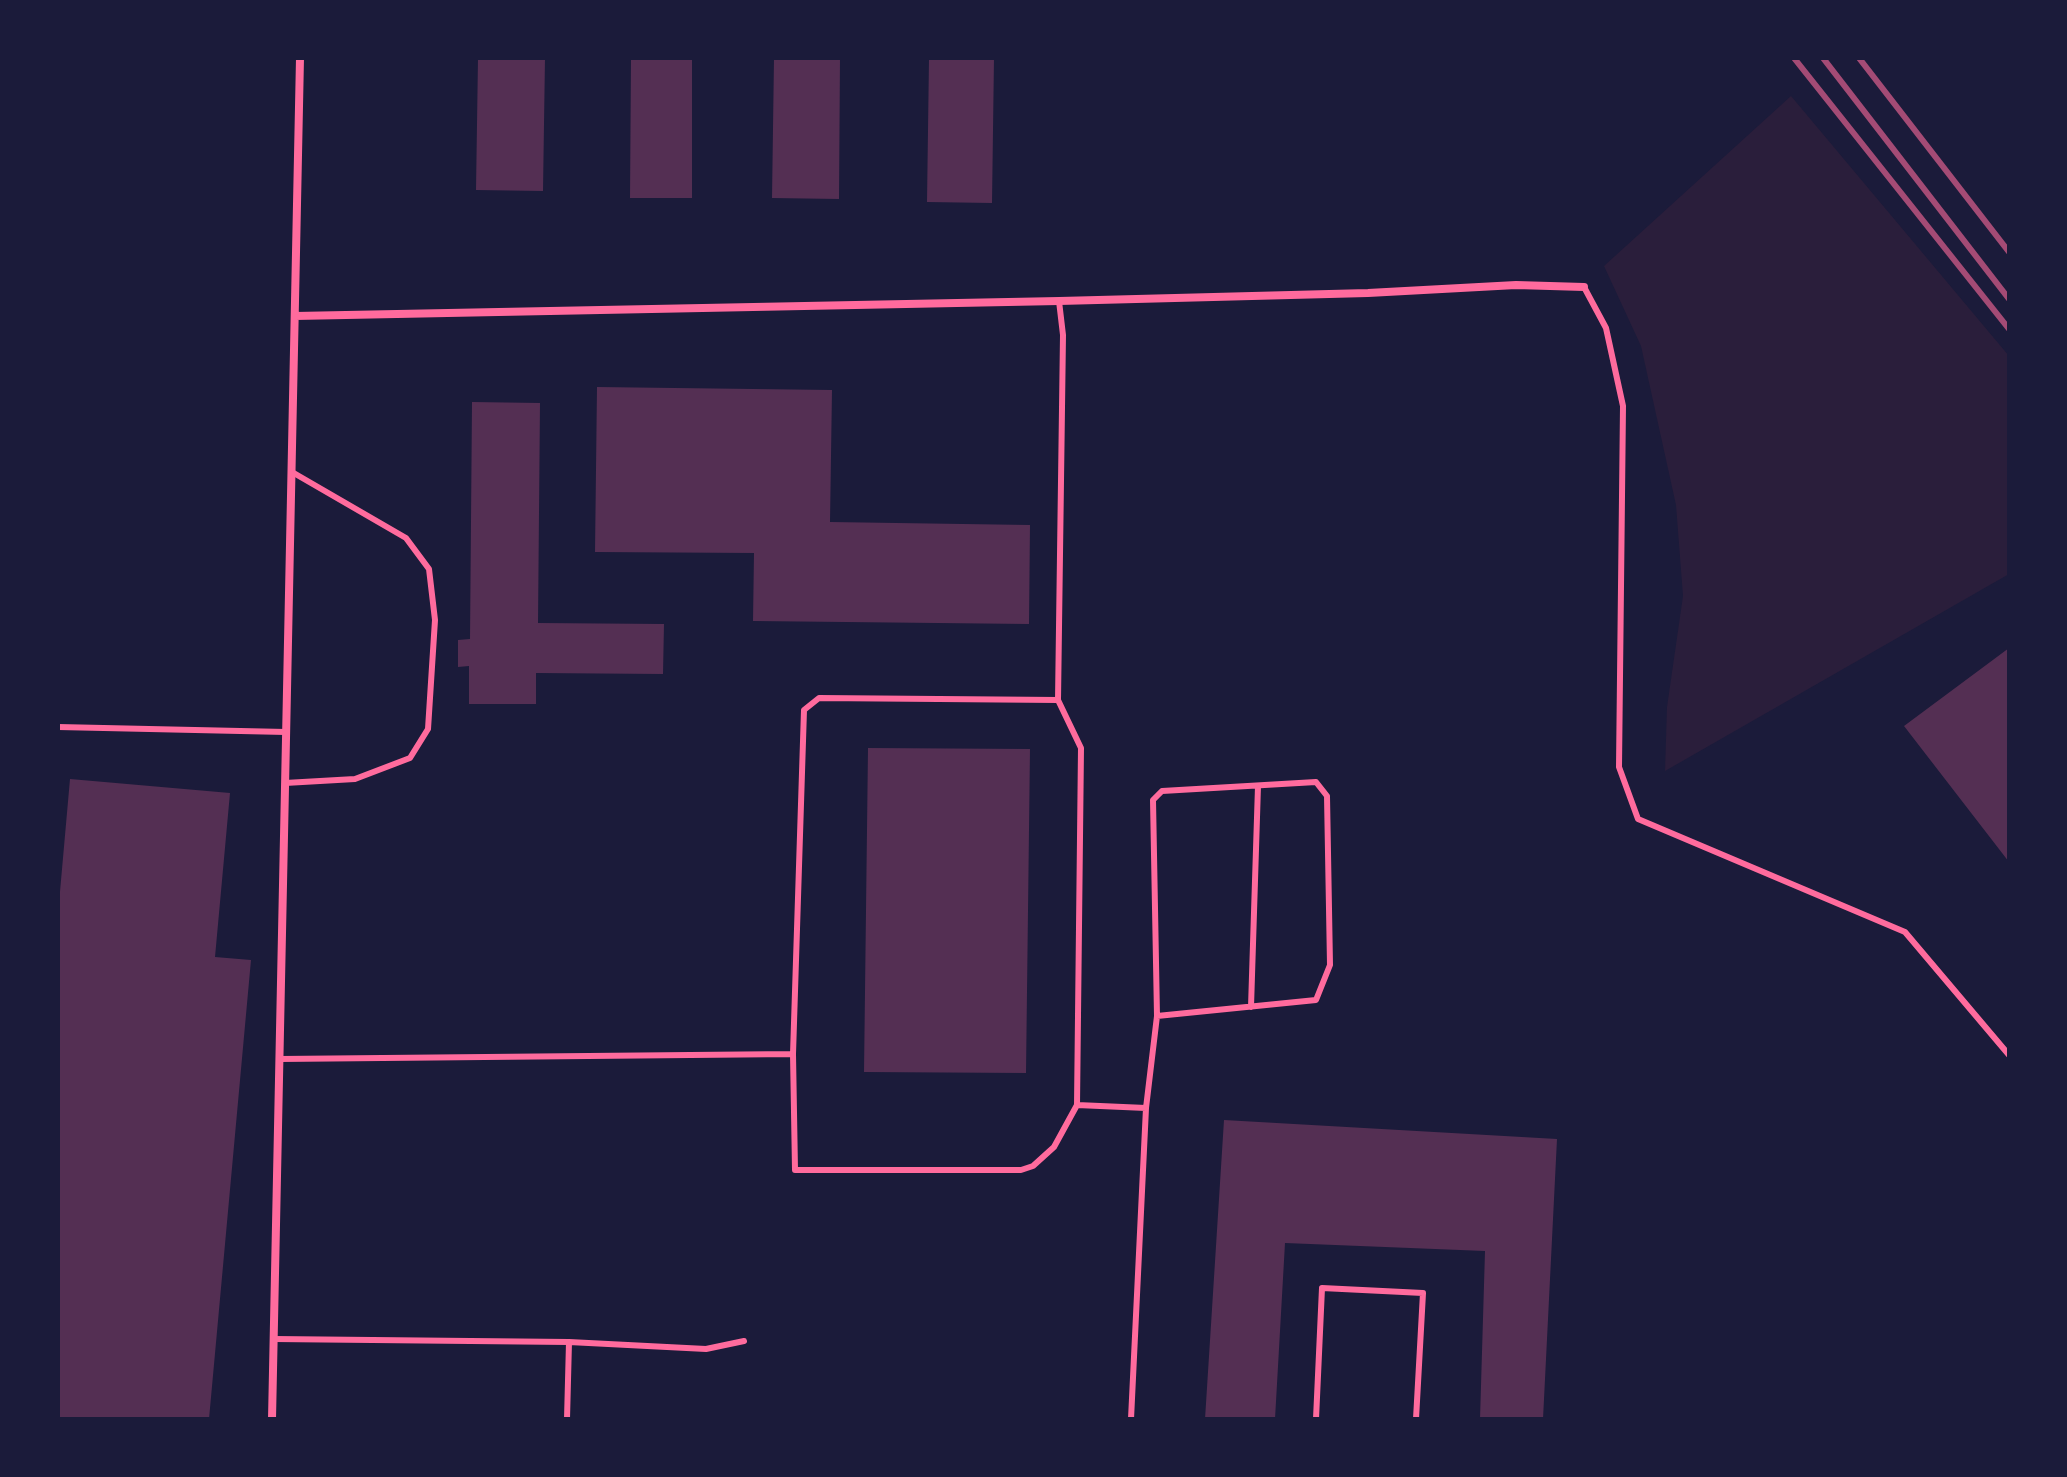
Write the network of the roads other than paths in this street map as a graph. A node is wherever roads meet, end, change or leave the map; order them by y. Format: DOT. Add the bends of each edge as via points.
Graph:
graph roads {
  1 [pos="300,58"];
  2 [pos="1584,287"];
  3 [pos="1059,301"];
  4 [pos="295,316"];
  5 [pos="292,472"];
  6 [pos="1058,700"];
  7 [pos="58,727"];
  8 [pos="286,732"];
  9 [pos="285,783"];
  10 [pos="1258,786"];
  11 [pos="1251,1007"];
  12 [pos="1157,1016"];
  13 [pos="793,1054"];
  14 [pos="2009,1055"];
  15 [pos="280,1059"];
  16 [pos="1077,1105"];
  17 [pos="1146,1108"];
  18 [pos="274,1339"];
  19 [pos="744,1341"];
  20 [pos="569,1342"];
  21 [pos="272,1419"];
  22 [pos="567,1419"];
  23 [pos="1131,1419"];
  24 [pos="1316,1419"];
  25 [pos="1416,1419"];
  1 -- 4 [label="street"];
  2 -- 3 [label="street"];
  2 -- 14 [label="lane" via="1606,328 1623,406 1619,767 1638,819 1905,932"];
  3 -- 4 [label="street"];
  3 -- 6 [label="lane" via="1063,335"];
  4 -- 5 [label="street"];
  5 -- 8 [label="street"];
  5 -- 9 [label="lane" via="406,538 429,569 435,620 428,729 410,758 355,779"];
  6 -- 13 [label="lane" via="819,698 804,710"];
  6 -- 16 [label="lane" via="1081,748"];
  7 -- 8 [label="lane"];
  8 -- 9 [label="street"];
  9 -- 15 [label="street"];
  10 -- 11 [label="lane"];
  10 -- 11 [label="lane" via="1316,782 1327,796 1330,965 1316,1000"];
  10 -- 12 [label="lane" via="1162,791 1153,800"];
  11 -- 12 [label="lane"];
  12 -- 17 [label="lane"];
  13 -- 15 [label="lane"];
  13 -- 16 [label="lane" via="795,1170 1021,1170 1054,1147"];
  15 -- 18 [label="street"];
  16 -- 17 [label="lane"];
  17 -- 23 [label="lane"];
  18 -- 20 [label="lane"];
  18 -- 21 [label="street"];
  19 -- 20 [label="lane" via="706,1349"];
  20 -- 22 [label="lane"];
  24 -- 25 [label="lane" via="1322,1288 1423,1293"];
}
